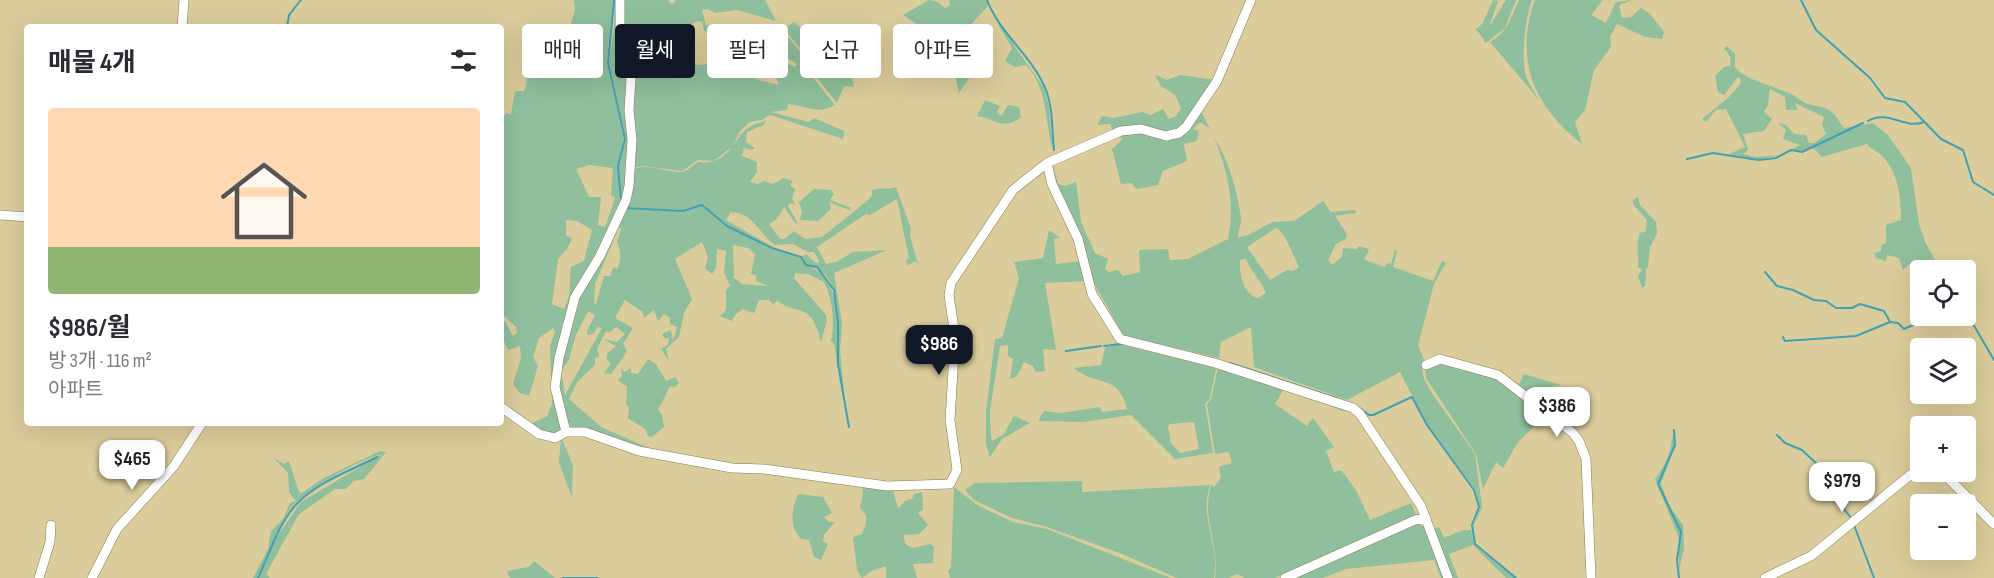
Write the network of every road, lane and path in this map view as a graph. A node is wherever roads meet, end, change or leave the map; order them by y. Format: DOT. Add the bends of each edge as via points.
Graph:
graph roads {
  1 [pos="184,0"];
  2 [pos="620,0"];
  3 [pos="1251,0"];
  4 [pos="182,24"];
  5 [pos="1047,163"];
  6 [pos="0,215"];
  7 [pos="24,217"];
  8 [pos="1426,365"];
  9 [pos="504,409"];
  10 [pos="200,426"];
  11 [pos="566,432"];
  12 [pos="1910,475"];
  13 [pos="1952,482"];
  14 [pos="1426,519"];
  15 [pos="1994,524"];
  16 [pos="51,525"];
  17 [pos="39,578"];
  18 [pos="92,578"];
  19 [pos="1285,578"];
  20 [pos="1448,578"];
  21 [pos="1591,578"];
  22 [pos="1765,578"];
  1 -- 4 [label="street"];
  2 -- 11 [label="street" via="620,49 631,80 629,186 600,256 575,297 559,358 555,387"];
  3 -- 5 [label="street" via="1208,96 1179,133 1166,136 1131,128"];
  5 -- 11 [label="street" via="1013,190 951,283 955,336 950,420 957,470 950,484 886,486 732,468 639,451 585,432"];
  5 -- 14 [label="street" via="1052,184 1078,239 1092,294 1120,339 1215,363 1353,408"];
  6 -- 7 [label="street"];
  8 -- 21 [label="street" via="1440,359 1498,375 1573,433 1586,459"];
  9 -- 11 [label="street" via="539,434 555,438"];
  10 -- 18 [label="street" via="174,466 117,529"];
  12 -- 22 [label="street" via="1811,556"];
  13 -- 15 [label="street"];
  14 -- 19 [label="street" via="1414,520"];
  14 -- 20 [label="street"];
  16 -- 17 [label="street"];
}
